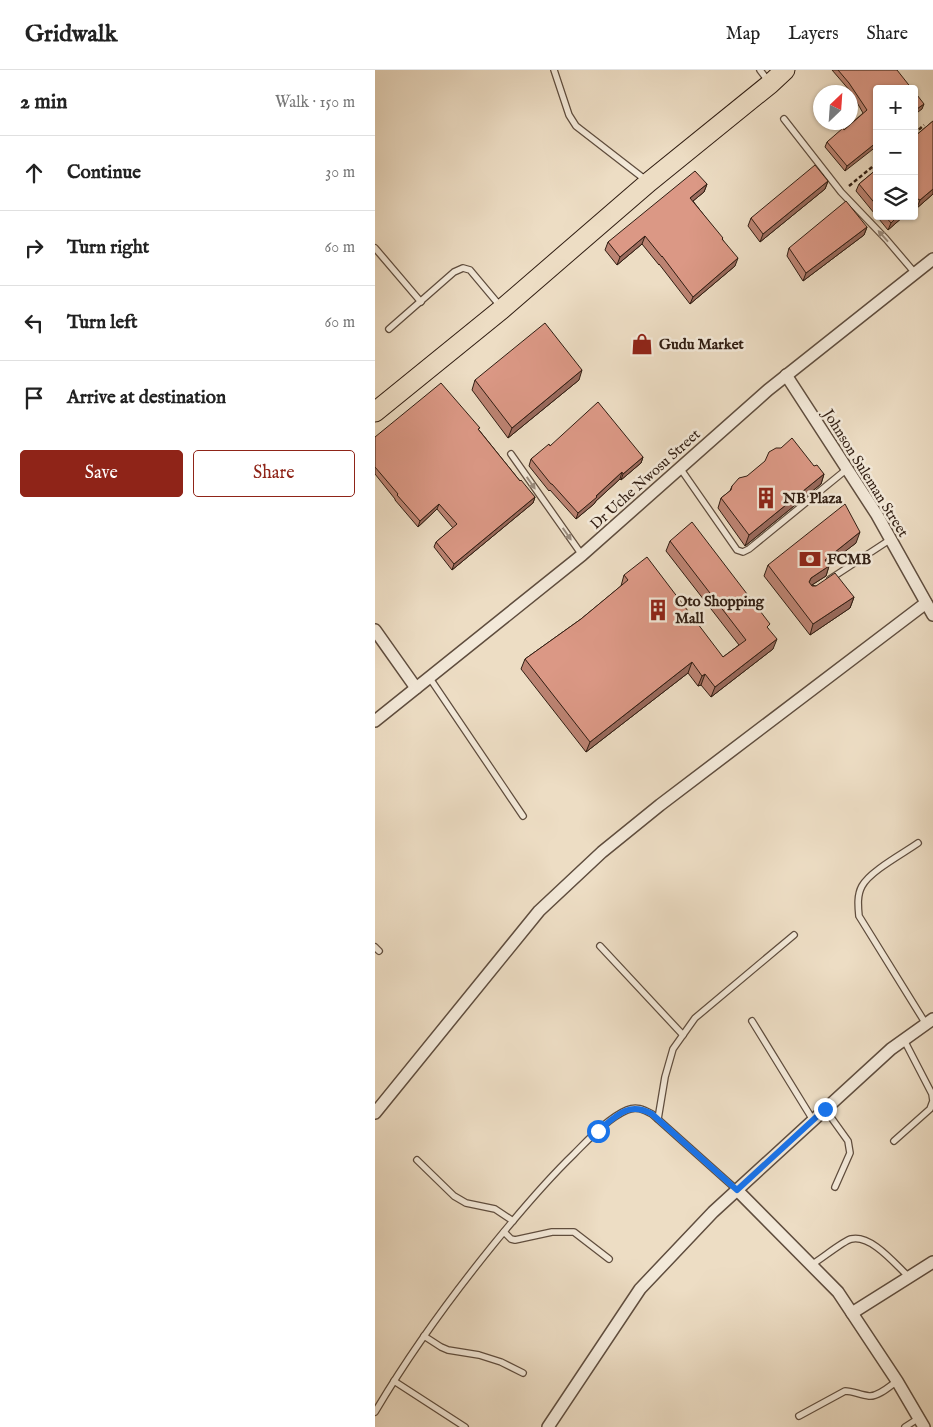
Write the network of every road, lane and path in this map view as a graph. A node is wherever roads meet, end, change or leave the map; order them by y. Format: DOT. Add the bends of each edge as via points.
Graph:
graph roads {
  1 [pos="555,70"];
  2 [pos="785,70"];
  3 [pos="765,77"];
  4 [pos="784,119"];
  5 [pos="924,125"];
  6 [pos="918,130"];
  7 [pos="873,167"];
  8 [pos="649,182"];
  9 [pos="841,192"];
  10 [pos="375,248"];
  11 [pos="933,259"];
  12 [pos="915,273"];
  13 [pos="421,302"];
  14 [pos="502,309"];
  15 [pos="389,329"];
  16 [pos="786,375"];
  17 [pos="375,412"];
  18 [pos="511,454"];
  19 [pos="680,468"];
  20 [pos="847,469"];
  21 [pos="891,539"];
  22 [pos="582,555"];
  23 [pos="826,581"];
  24 [pos="926,603"];
  25 [pos="933,615"];
  26 [pos="375,630"];
  27 [pos="429,677"];
  28 [pos="416,688"];
  29 [pos="375,721"];
  30 [pos="523,816"];
  31 [pos="918,843"];
  32 [pos="794,935"];
  33 [pos="600,946"];
  34 [pos="752,1021"];
  35 [pos="929,1021"];
  36 [pos="683,1035"];
  37 [pos="904,1040"];
  38 [pos="825,1109"];
  39 [pos="375,1113"];
  40 [pos="658,1119"];
  41 [pos="813,1120"];
  42 [pos="894,1141"];
  43 [pos="417,1160"];
  44 [pos="835,1187"];
  45 [pos="737,1190"];
  46 [pos="513,1221"];
  47 [pos="503,1232"];
  48 [pos="609,1259"];
  49 [pos="933,1262"];
  50 [pos="811,1265"];
  51 [pos="909,1277"];
  52 [pos="852,1313"];
  53 [pos="424,1336"];
  54 [pos="523,1373"];
  55 [pos="394,1381"];
  56 [pos="897,1381"];
  57 [pos="375,1412"];
  58 [pos="799,1416"];
  59 [pos="922,1422"];
  60 [pos="465,1427"];
  61 [pos="548,1427"];
  62 [pos="905,1427"];
  1 -- 8 [label="lane" via="575,126"];
  2 -- 3 [label="main road"];
  3 -- 8 [label="main road"];
  4 -- 9 [label="lane"];
  5 -- 6 [label="path"];
  7 -- 9 [label="path"];
  8 -- 14 [label="main road"];
  12 -- 9 [label="lane, one-way"];
  10 -- 13 [label="lane"];
  11 -- 12 [label="street, Dr Uche Nwosu Street"];
  12 -- 16 [label="street, Dr Uche Nwosu Street"];
  13 -- 14 [label="lane" via="454,272 463,268 470,270"];
  13 -- 15 [label="lane"];
  14 -- 17 [label="main road"];
  16 -- 19 [label="street, Dr Uche Nwosu Street"];
  16 -- 20 [label="street, Johnson Suleman Street"];
  18 -- 22 [label="lane, one-way"];
  19 -- 20 [label="lane" via="737,550 743,552"];
  19 -- 22 [label="street, Dr Uche Nwosu Street"];
  20 -- 21 [label="street, Johnson Suleman Street"];
  21 -- 23 [label="lane"];
  21 -- 24 [label="street, Johnson Suleman Street"];
  22 -- 27 [label="street, Dr Uche Nwosu Street"];
  24 -- 25 [label="street, Johnson Suleman Street"];
  24 -- 39 [label="street" via="660,805 539,911"];
  26 -- 28 [label="street"];
  27 -- 28 [label="street, Dr Uche Nwosu Street"];
  27 -- 30 [label="lane"];
  28 -- 29 [label="street, Dr Uche Nwosu Street"];
  31 -- 35 [label="lane" via="874,873 863,885 858,902 859,916"];
  32 -- 36 [label="lane" via="695,1018"];
  33 -- 36 [label="lane"];
  34 -- 41 [label="lane"];
  35 -- 37 [label="street"];
  36 -- 40 [label="lane" via="673,1049"];
  37 -- 38 [label="street"];
  37 -- 42 [label="lane" via="933,1101 930,1108"];
  38 -- 41 [label="street"];
  38 -- 44 [label="lane" via="850,1146"];
  40 -- 45 [label="lane"];
  40 -- 46 [label="lane" via="636,1108 616,1116 557,1171"];
  41 -- 45 [label="street"];
  43 -- 46 [label="lane" via="454,1196 466,1203 495,1209"];
  45 -- 50 [label="street"];
  45 -- 61 [label="street" via="640,1289"];
  46 -- 47 [label="lane"];
  47 -- 48 [label="lane" via="515,1240 552,1232 574,1232"];
  47 -- 53 [label="lane"];
  49 -- 51 [label="street"];
  50 -- 51 [label="lane" via="850,1239 862,1238 875,1244"];
  50 -- 52 [label="street" via="838,1292"];
  51 -- 52 [label="street"];
  52 -- 56 [label="street"];
  53 -- 54 [label="lane" via="448,1350 479,1354"];
  53 -- 55 [label="lane"];
  55 -- 57 [label="lane"];
  55 -- 60 [label="lane"];
  56 -- 58 [label="lane" via="874,1396 845,1391"];
  56 -- 59 [label="street"];
  59 -- 62 [label="lane"];
}
